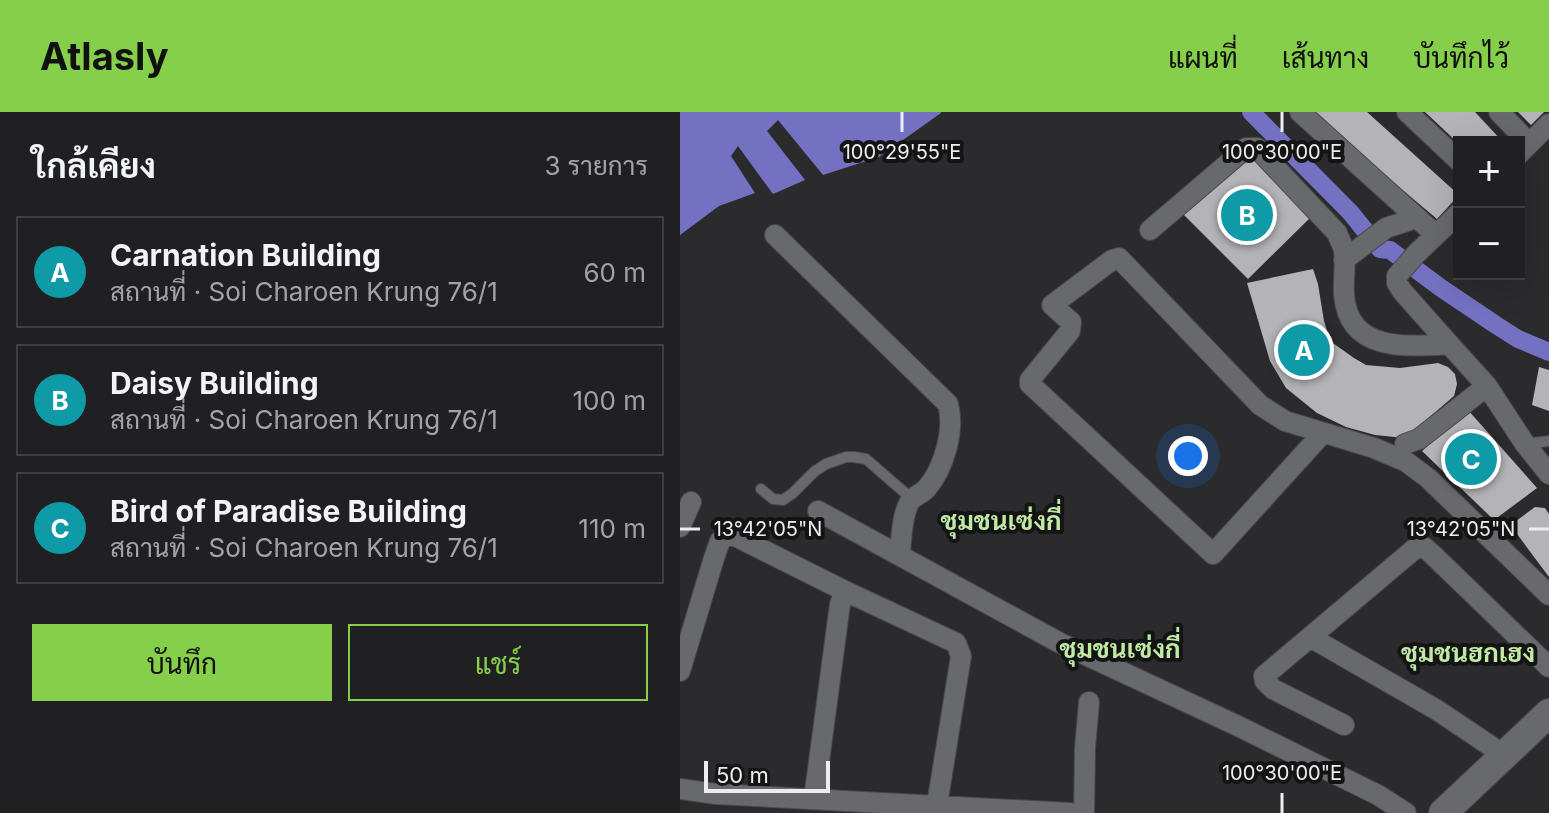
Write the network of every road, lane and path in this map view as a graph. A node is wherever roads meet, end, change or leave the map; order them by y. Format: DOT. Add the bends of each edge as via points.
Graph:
graph roads {
  1 [pos="1300,112"];
  2 [pos="1407,112"];
  3 [pos="1499,112"];
  4 [pos="1549,124"];
  5 [pos="1515,136"];
  6 [pos="1525,148"];
  7 [pos="1453,155"];
  8 [pos="1416,218"];
  9 [pos="1453,219"];
  10 [pos="1150,230"];
  11 [pos="775,235"];
  12 [pos="1436,235"];
  13 [pos="1344,260"];
  14 [pos="1449,344"];
  15 [pos="1487,386"];
  16 [pos="1322,434"];
  17 [pos="1549,441"];
  18 [pos="1405,444"];
  19 [pos="1525,444"];
  20 [pos="1549,474"];
  21 [pos="761,489"];
  22 [pos="912,499"];
  23 [pos="691,502"];
  24 [pos="818,511"];
  25 [pos="680,527"];
  26 [pos="900,555"];
  27 [pos="845,591"];
  28 [pos="1549,595"];
  29 [pos="1310,637"];
  30 [pos="1549,667"];
  31 [pos="680,671"];
  32 [pos="1089,702"];
  33 [pos="1545,724"];
  34 [pos="1344,725"];
  35 [pos="1504,755"];
  36 [pos="680,789"];
  37 [pos="814,799"];
  38 [pos="937,805"];
  39 [pos="1070,813"];
  40 [pos="1084,813"];
  41 [pos="1406,813"];
  42 [pos="1443,813"];
  1 -- 8 [label="street"];
  2 -- 7 [label="street"];
  3 -- 5 [label="street"];
  4 -- 6 [label="street"];
  8 -- 12 [label="street"];
  8 -- 13 [label="street" via="1386,228"];
  9 -- 12 [label="street"];
  10 -- 13 [label="street" via="1246,148 1257,148 1337,233"];
  11 -- 22 [label="street" via="948,404 944,461 929,486"];
  12 -- 14 [label="street" via="1400,271 1397,283"];
  13 -- 14 [label="street" via="1350,322 1375,341 1407,347"];
  14 -- 15 [label="street"];
  15 -- 18 [label="street" via="1419,439"];
  15 -- 19 [label="street"];
  16 -- 16 [label="street" via="1260,405 1119,258 1052,305 1071,322 1070,331 1030,384 1213,554"];
  16 -- 28 [label="street" via="1405,461"];
  17 -- 19 [label="lane"];
  19 -- 20 [label="street"];
  21 -- 22 [label="lane" via="783,500 826,464 854,457 866,459"];
  22 -- 26 [label="street"];
  23 -- 25 [label="street"];
  24 -- 26 [label="street"];
  26 -- 41 [label="street" via="1060,643 1266,739"];
  27 -- 31 [label="street" via="729,533 720,541"];
  27 -- 37 [label="street"];
  27 -- 38 [label="street" via="956,643 961,656"];
  29 -- 30 [label="street" via="1418,546"];
  29 -- 34 [label="street" via="1272,668 1265,681"];
  29 -- 35 [label="street"];
  32 -- 40 [label="street"];
  33 -- 35 [label="main road"];
  35 -- 42 [label="main road"];
  36 -- 37 [label="street"];
  37 -- 38 [label="street"];
  38 -- 39 [label="street"];
}
